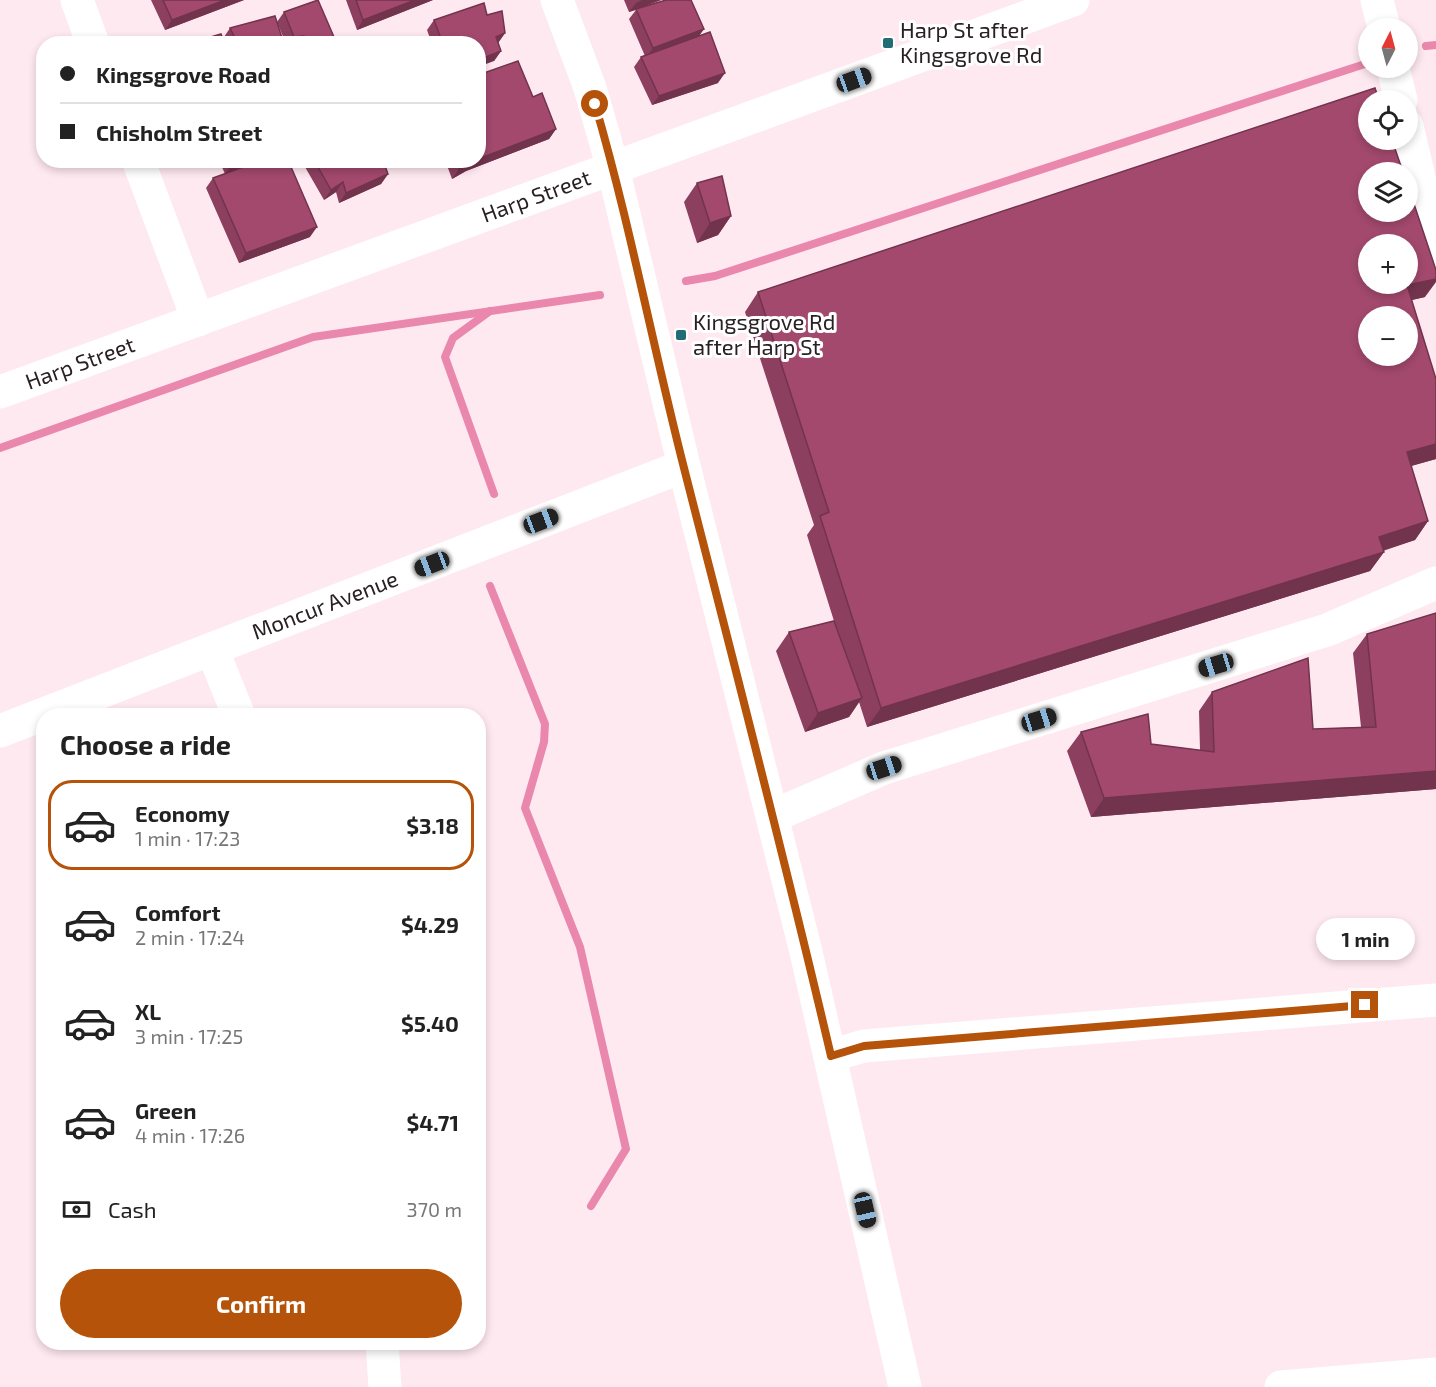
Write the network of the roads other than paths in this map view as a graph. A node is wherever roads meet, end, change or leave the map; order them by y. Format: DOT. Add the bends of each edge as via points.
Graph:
graph roads {
  1 [pos="77,0"];
  2 [pos="557,0"];
  3 [pos="1073,0"];
  4 [pos="1377,0"];
  5 [pos="1382,18"];
  6 [pos="90,36"];
  7 [pos="1413,150"];
  8 [pos="141,168"];
  9 [pos="613,168"];
  10 [pos="1436,250"];
  11 [pos="198,320"];
  12 [pos="0,392"];
  13 [pos="684,466"];
  14 [pos="1436,584"];
  15 [pos="212,649"];
  16 [pos="59,708"];
  17 [pos="236,708"];
  18 [pos="36,717"];
  19 [pos="0,731"];
  20 [pos="773,816"];
  21 [pos="1436,1000"];
  22 [pos="831,1056"];
  23 [pos="383,1350"];
  24 [pos="1436,1374"];
  25 [pos="385,1387"];
  26 [pos="904,1387"];
  27 [pos="1281,1387"];
  1 -- 6 [label="street"];
  2 -- 9 [label="street" via="590,88"];
  3 -- 9 [label="street, Harp Street"];
  4 -- 5 [label="street"];
  7 -- 10 [label="street"];
  8 -- 11 [label="street"];
  9 -- 11 [label="street, Harp Street"];
  9 -- 13 [label="street"];
  11 -- 12 [label="street, Harp Street"];
  13 -- 15 [label="street, Moncur Avenue"];
  13 -- 20 [label="street"];
  14 -- 20 [label="street" via="1327,630 884,768"];
  15 -- 16 [label="street, Moncur Avenue"];
  15 -- 17 [label="street"];
  18 -- 19 [label="street, Moncur Avenue"];
  20 -- 22 [label="street"];
  21 -- 22 [label="street" via="875,1045"];
  22 -- 26 [label="street"];
  23 -- 25 [label="street"];
  24 -- 27 [label="street"];
}
